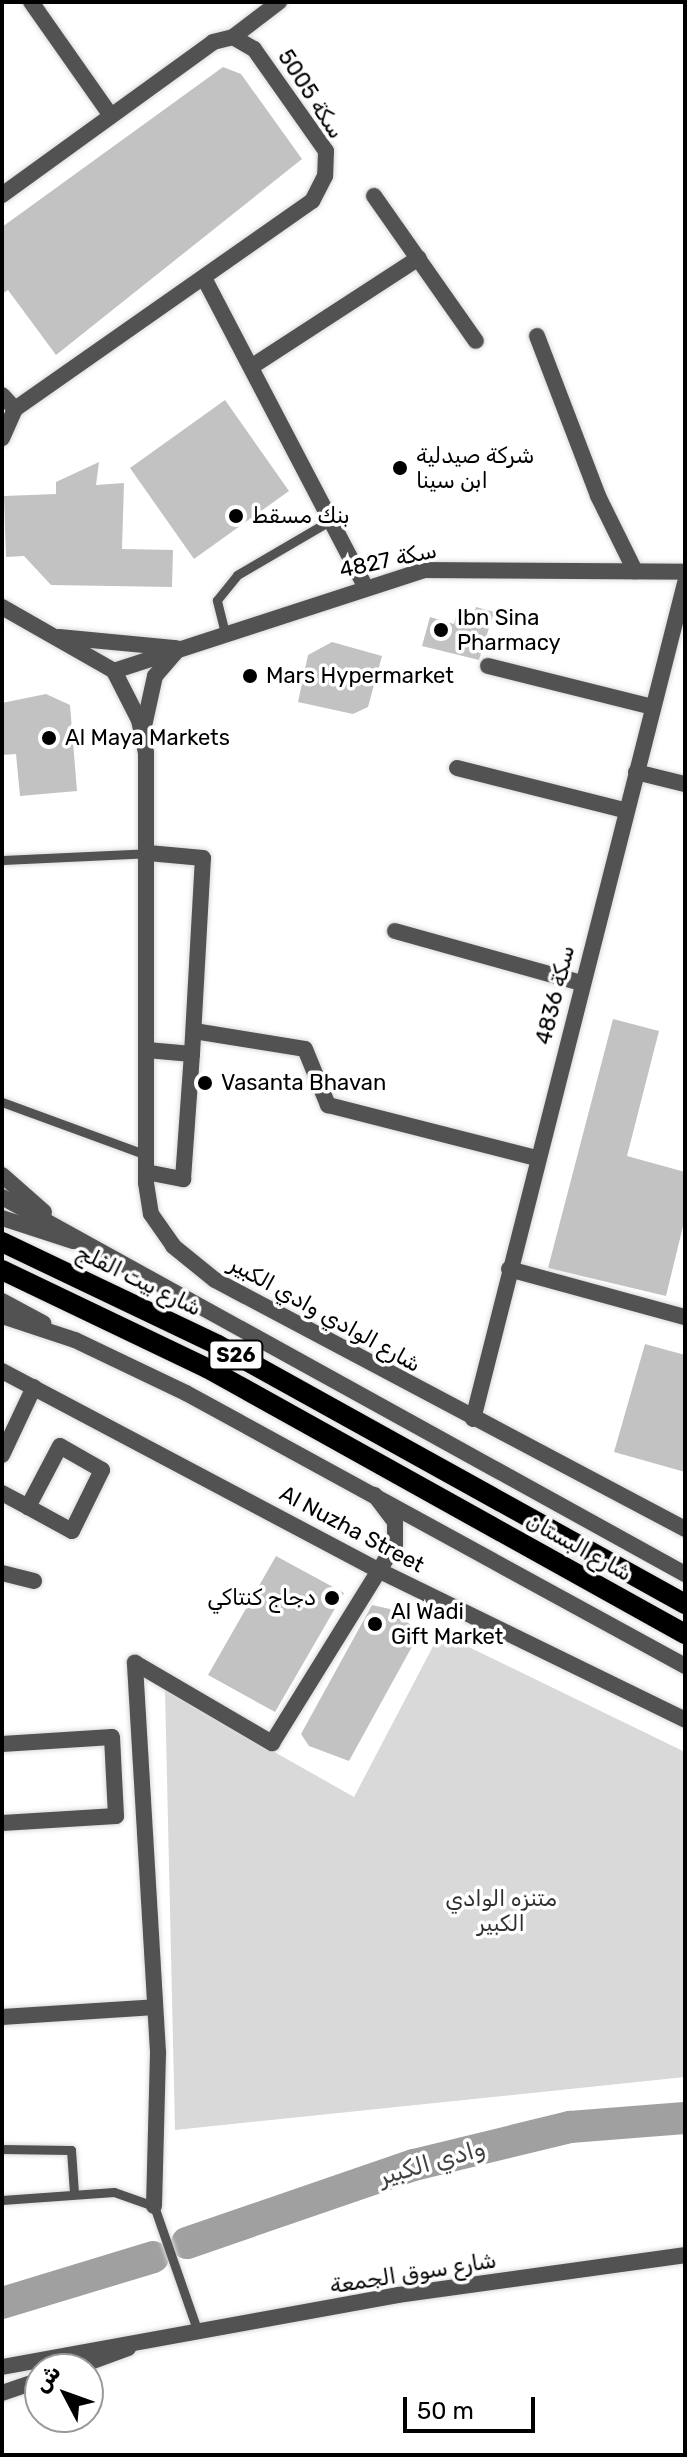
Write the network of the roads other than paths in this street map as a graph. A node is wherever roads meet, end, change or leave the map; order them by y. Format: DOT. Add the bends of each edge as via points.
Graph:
graph roads {
  1 [pos="31,2"];
  2 [pos="279,2"];
  3 [pos="233,37"];
  4 [pos="111,116"];
  5 [pos="3,191"];
  6 [pos="374,196"];
  7 [pos="419,258"];
  8 [pos="205,280"];
  9 [pos="537,336"];
  10 [pos="476,341"];
  11 [pos="251,367"];
  12 [pos="2,395"];
  13 [pos="15,409"];
  14 [pos="2,438"];
  15 [pos="331,520"];
  16 [pos="635,571"];
  17 [pos="685,572"];
  18 [pos="685,583"];
  19 [pos="364,584"];
  20 [pos="2,607"];
  21 [pos="2,618"];
  22 [pos="225,633"];
  23 [pos="52,636"];
  24 [pos="181,648"];
  25 [pos="488,666"];
  26 [pos="114,671"];
  27 [pos="653,707"];
  28 [pos="142,735"];
  29 [pos="457,768"];
  30 [pos="636,772"];
  31 [pos="685,784"];
  32 [pos="624,810"];
  33 [pos="148,853"];
  34 [pos="2,860"];
  35 [pos="395,931"];
  36 [pos="581,983"];
  37 [pos="194,1031"];
  38 [pos="147,1050"];
  39 [pos="192,1054"];
  40 [pos="2,1102"];
  41 [pos="536,1158"];
  42 [pos="146,1164"];
  43 [pos="2,1175"];
  44 [pos="2,1197"];
  45 [pos="48,1216"];
  46 [pos="2,1218"];
  47 [pos="2,1242"];
  48 [pos="94,1248"];
  49 [pos="509,1269"];
  50 [pos="2,1270"];
  51 [pos="2,1301"];
  52 [pos="685,1317"];
  53 [pos="4,1318"];
  54 [pos="75,1340"];
  55 [pos="2,1371"];
  56 [pos="34,1387"];
  57 [pos="473,1419"];
  58 [pos="2,1455"];
  59 [pos="464,1481"];
  60 [pos="2,1493"];
  61 [pos="374,1494"];
  62 [pos="28,1507"];
  63 [pos="685,1529"];
  64 [pos="378,1570"];
  65 [pos="2,1573"];
  66 [pos="685,1574"];
  67 [pos="34,1581"];
  68 [pos="685,1604"];
  69 [pos="685,1634"];
  70 [pos="685,1666"];
  71 [pos="685,1720"];
  72 [pos="2,1744"];
  73 [pos="2,1823"];
  74 [pos="155,2007"];
  75 [pos="2,2017"];
  76 [pos="2,2149"];
  77 [pos="74,2193"];
  78 [pos="2,2200"];
  79 [pos="154,2206"];
  80 [pos="685,2255"];
  81 [pos="198,2332"];
  82 [pos="148,2340"];
  83 [pos="104,2357"];
  84 [pos="2,2367"];
  85 [pos="24,2385"];
  86 [pos="2,2393"];
  1 -- 4 [label="street"];
  2 -- 3 [label="street"];
  3 -- 4 [label="street" via="213,42"];
  3 -- 8 [label="street, سكة 5005" via="254,49 326,151 325,176 312,201"];
  4 -- 5 [label="street"];
  6 -- 7 [label="street"];
  7 -- 10 [label="street"];
  7 -- 11 [label="street"];
  8 -- 11 [label="street"];
  8 -- 13 [label="street, سكة 5005"];
  9 -- 16 [label="street" via="598,496"];
  11 -- 15 [label="street"];
  12 -- 13 [label="street"];
  13 -- 14 [label="street"];
  15 -- 19 [label="street"];
  15 -- 22 [label="lane" via="237,575 217,600"];
  16 -- 17 [label="street, سكة 4827"];
  16 -- 19 [label="street, سكة 4827" via="425,570"];
  18 -- 27 [label="street, سكة 4836"];
  19 -- 22 [label="street, سكة 4827"];
  20 -- 23 [label="street"];
  21 -- 26 [label="street"];
  22 -- 24 [label="street, سكة 4827"];
  23 -- 24 [label="street"];
  23 -- 26 [label="street"];
  24 -- 26 [label="street, سكة 4827"];
  24 -- 28 [label="street" via="155,676"];
  25 -- 27 [label="street"];
  26 -- 28 [label="street, شارع الوادي وادي الكبير" via="130,694"];
  27 -- 30 [label="street, سكة 4836"];
  28 -- 33 [label="street, شارع الوادي وادي الكبير"];
  29 -- 32 [label="street"];
  30 -- 31 [label="street"];
  30 -- 32 [label="street, سكة 4836"];
  32 -- 36 [label="street, سكة 4836"];
  33 -- 34 [label="lane"];
  33 -- 37 [label="street" via="203,858"];
  33 -- 38 [label="street, شارع الوادي وادي الكبير"];
  35 -- 36 [label="street"];
  36 -- 41 [label="street, سكة 4836"];
  37 -- 39 [label="street"];
  37 -- 41 [label="street" via="305,1049 328,1105"];
  38 -- 39 [label="street"];
  38 -- 42 [label="street, شارع الوادي وادي الكبير"];
  39 -- 42 [label="street" via="183,1179"];
  40 -- 42 [label="lane" via="107,1140"];
  41 -- 49 [label="street, سكة 4836"];
  42 -- 57 [label="street, شارع الوادي وادي الكبير" via="151,1214 173,1246 215,1280"];
  43 -- 45 [label="street"];
  44 -- 45 [label="street"];
  45 -- 48 [label="street"];
  46 -- 48 [label="street"];
  47 -- 59 [label="main road, شارع بيت الفلج / S26" via="218,1345"];
  48 -- 66 [label="street"];
  49 -- 52 [label="street"];
  49 -- 57 [label="street, سكة 4836"];
  50 -- 69 [label="main road, شارع البستان / S26" via="207,1368"];
  51 -- 54 [label="street"];
  53 -- 54 [label="street"];
  54 -- 61 [label="street"];
  55 -- 56 [label="street, Al Nuzha Street"];
  56 -- 58 [label="street"];
  56 -- 64 [label="street, Al Nuzha Street"];
  57 -- 63 [label="street, شارع الوادي وادي الكبير"];
  59 -- 68 [label="main road, شارع البستان / S26"];
  60 -- 62 [label="street"];
  61 -- 64 [label="street" via="395,1522 395,1545"];
  61 -- 70 [label="street"];
  62 -- 62 [label="street" via="72,1531 102,1470 60,1446"];
  64 -- 71 [label="street, Al Nuzha Street"];
  64 -- 74 [label="street" via="272,1743 135,1663"];
  65 -- 67 [label="street"];
  72 -- 73 [label="street" via="112,1737 116,1816"];
  74 -- 75 [label="street"];
  74 -- 79 [label="street"];
  76 -- 77 [label="lane" via="71,2150"];
  77 -- 78 [label="lane"];
  77 -- 79 [label="lane" via="114,2192"];
  79 -- 81 [label="lane"];
  80 -- 81 [label="street, شارع سوق الجمعة"];
  81 -- 82 [label="street, شارع سوق الجمعة"];
  82 -- 83 [label="street, شارع سوق الجمعة"];
  82 -- 84 [label="street, شارع سوق الجمعة"];
  85 -- 86 [label="street"];
}
